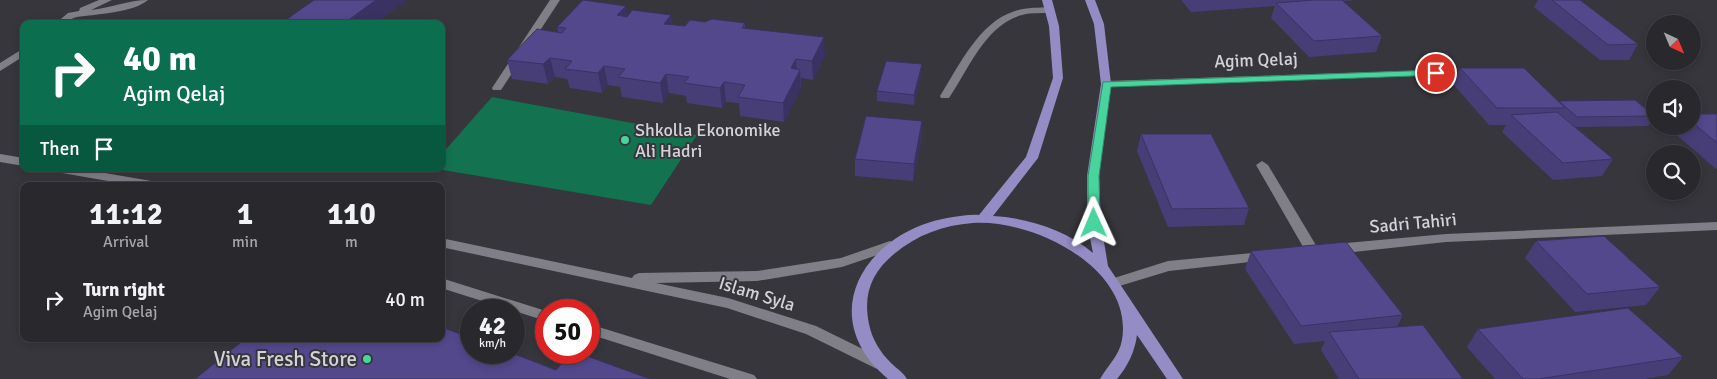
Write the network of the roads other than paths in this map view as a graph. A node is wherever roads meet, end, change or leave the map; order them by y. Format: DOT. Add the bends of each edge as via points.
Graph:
graph roads {
  1 [pos="107,0"];
  2 [pos="143,0"];
  3 [pos="555,0"];
  4 [pos="1090,0"];
  5 [pos="1048,5"];
  6 [pos="71,15"];
  7 [pos="65,20"];
  8 [pos="20,54"];
  9 [pos="0,68"];
  10 [pos="1436,73"];
  11 [pos="1106,84"];
  12 [pos="497,88"];
  13 [pos="945,96"];
  14 [pos="0,158"];
  15 [pos="20,161"];
  16 [pos="1262,165"];
  17 [pos="79,172"];
  18 [pos="135,182"];
  19 [pos="983,219"];
  20 [pos="1717,226"];
  21 [pos="445,243"];
  22 [pos="890,246"];
  23 [pos="1313,252"];
  24 [pos="1294,254"];
  25 [pos="1274,256"];
  26 [pos="1102,265"];
  27 [pos="617,279"];
  28 [pos="1116,282"];
  29 [pos="445,284"];
  30 [pos="1128,310"];
  31 [pos="535,313"];
  32 [pos="600,332"];
  33 [pos="880,364"];
  34 [pos="749,379"];
  35 [pos="899,379"];
  36 [pos="1108,379"];
  37 [pos="1175,379"];
  1 -- 6 [label="street"];
  2 -- 6 [label="street" via="108,11"];
  3 -- 12 [label="street"];
  4 -- 11 [label="main road" via="1100,24"];
  5 -- 13 [label="street" via="1002,20 970,55"];
  5 -- 19 [label="main road" via="1054,26 1058,78 1032,158"];
  6 -- 7 [label="street"];
  8 -- 9 [label="street"];
  10 -- 11 [label="street, Agim Qelaj"];
  11 -- 26 [label="main road" via="1093,176 1094,223"];
  14 -- 15 [label="street"];
  16 -- 23 [label="street"];
  17 -- 18 [label="street"];
  19 -- 22 [label="main road" via="948,222 917,231"];
  19 -- 26 [label="main road" via="1011,221 1064,238"];
  20 -- 23 [label="street, Sadri Tahiri" via="1446,238"];
  21 -- 27 [label="street, Islam Syla"];
  22 -- 27 [label="street, Islam Syla" via="842,262 757,276"];
  22 -- 33 [label="main road" via="868,271 858,300 862,332"];
  23 -- 24 [label="street, Sadri Tahiri"];
  25 -- 28 [label="street" via="1168,266"];
  26 -- 28 [label="main road"];
  27 -- 33 [label="street, Islam Syla" via="728,303 811,330"];
  28 -- 30 [label="main road"];
  29 -- 31 [label="street"];
  30 -- 36 [label="main road" via="1131,339 1119,368"];
  30 -- 37 [label="main road"];
  32 -- 34 [label="street"];
  33 -- 35 [label="main road"];
}
